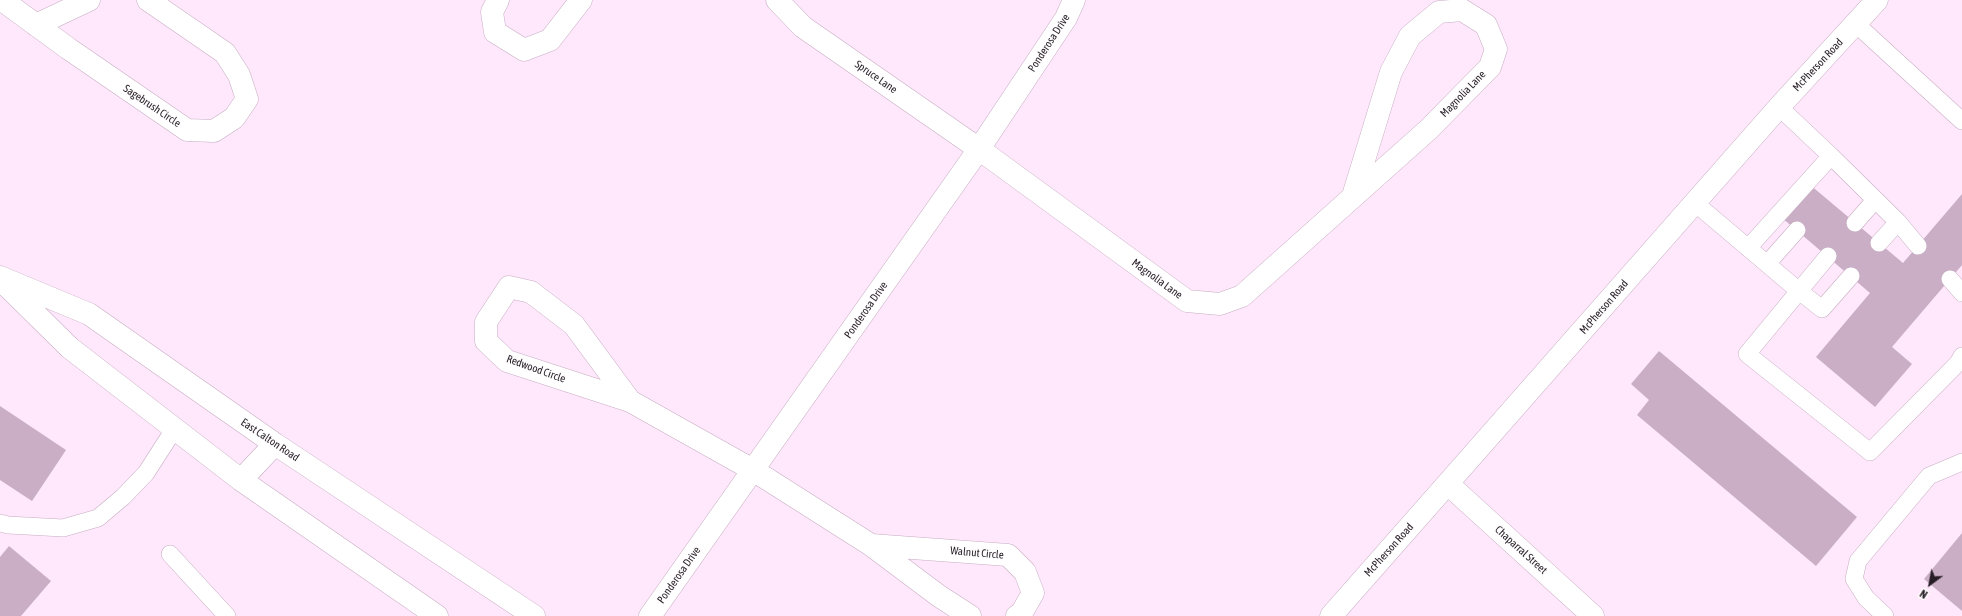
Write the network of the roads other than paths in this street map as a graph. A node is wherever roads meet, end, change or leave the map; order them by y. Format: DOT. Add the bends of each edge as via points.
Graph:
graph roads {
  1 [pos="2,0"];
  2 [pos="89,0"];
  3 [pos="148,0"];
  4 [pos="498,0"];
  5 [pos="581,0"];
  6 [pos="777,0"];
  7 [pos="1074,0"];
  8 [pos="1878,0"];
  9 [pos="1856,24"];
  10 [pos="36,25"];
  11 [pos="1779,107"];
  12 [pos="1962,121"];
  13 [pos="979,149"];
  14 [pos="1831,156"];
  15 [pos="1353,196"];
  16 [pos="1875,200"];
  17 [pos="1695,203"];
  18 [pos="1898,222"];
  19 [pos="1856,223"];
  20 [pos="1797,230"];
  21 [pos="1879,243"];
  22 [pos="1918,246"];
  23 [pos="1748,248"];
  24 [pos="1828,256"];
  25 [pos="1767,264"];
  26 [pos="1851,276"];
  27 [pos="0,278"];
  28 [pos="1950,279"];
  29 [pos="1799,291"];
  30 [pos="1962,293"];
  31 [pos="1962,356"];
  32 [pos="630,401"];
  33 [pos="175,428"];
  34 [pos="275,444"];
  35 [pos="1962,462"];
  36 [pos="753,470"];
  37 [pos="241,480"];
  38 [pos="1448,484"];
  39 [pos="0,523"];
  40 [pos="871,545"];
  41 [pos="170,554"];
  42 [pos="227,616"];
  43 [pos="437,616"];
  44 [pos="534,616"];
  45 [pos="650,616"];
  46 [pos="970,616"];
  47 [pos="1017,616"];
  48 [pos="1331,616"];
  49 [pos="1593,616"];
  50 [pos="1885,616"];
  1 -- 10 [label="street, Sagebrush Circle"];
  2 -- 10 [label="street"];
  3 -- 10 [label="street, Sagebrush Circle" via="225,53 239,75 247,99 234,118 214,131 187,130"];
  4 -- 5 [label="street" via="492,12 495,32 524,50 550,40"];
  6 -- 13 [label="street, Spruce Lane" via="803,27"];
  7 -- 13 [label="street, Ponderosa Drive" via="1066,18"];
  8 -- 9 [label="street, McPherson Road"];
  9 -- 11 [label="street, McPherson Road"];
  9 -- 12 [label="lane"];
  11 -- 14 [label="lane"];
  11 -- 17 [label="street, McPherson Road"];
  13 -- 15 [label="street, Magnolia Lane" via="1187,301 1220,304 1242,296"];
  13 -- 36 [label="street, Ponderosa Drive"];
  14 -- 16 [label="lane"];
  14 -- 23 [label="lane"];
  15 -- 15 [label="street, Magnolia Lane" via="1429,129 1490,67 1496,49 1486,25 1462,10 1439,12 1410,36 1391,72"];
  16 -- 18 [label="lane"];
  16 -- 19 [label="lane"];
  17 -- 23 [label="lane"];
  17 -- 38 [label="street, McPherson Road"];
  18 -- 21 [label="lane"];
  18 -- 22 [label="lane"];
  20 -- 25 [label="lane"];
  23 -- 25 [label="lane"];
  24 -- 29 [label="lane"];
  25 -- 29 [label="lane"];
  26 -- 29 [label="lane" via="1822,309"];
  27 -- 33 [label="street, East Calton Road" via="70,348"];
  27 -- 34 [label="street, East Calton Road" via="89,314"];
  28 -- 30 [label="lane"];
  29 -- 31 [label="lane" via="1747,354 1870,452"];
  32 -- 32 [label="street, Redwood Circle" via="574,325 531,292 509,287 486,322 486,341 507,360"];
  32 -- 36 [label="street, Redwood Circle"];
  33 -- 37 [label="street, East Calton Road"];
  33 -- 39 [label="lane" via="146,473 98,518 63,528"];
  34 -- 37 [label="street"];
  34 -- 44 [label="street, East Calton Road"];
  35 -- 50 [label="lane" via="1929,476 1858,561 1854,579 1866,598"];
  36 -- 40 [label="street, Walnut Circle"];
  36 -- 45 [label="street, Ponderosa Drive"];
  37 -- 43 [label="street, East Calton Road"];
  38 -- 48 [label="street, McPherson Road"];
  38 -- 49 [label="street, Chaparral Street"];
  40 -- 46 [label="street, Walnut Circle"];
  40 -- 47 [label="street, Walnut Circle" via="1008,555 1025,572 1034,593 1021,614"];
  41 -- 42 [label="lane"];
}
